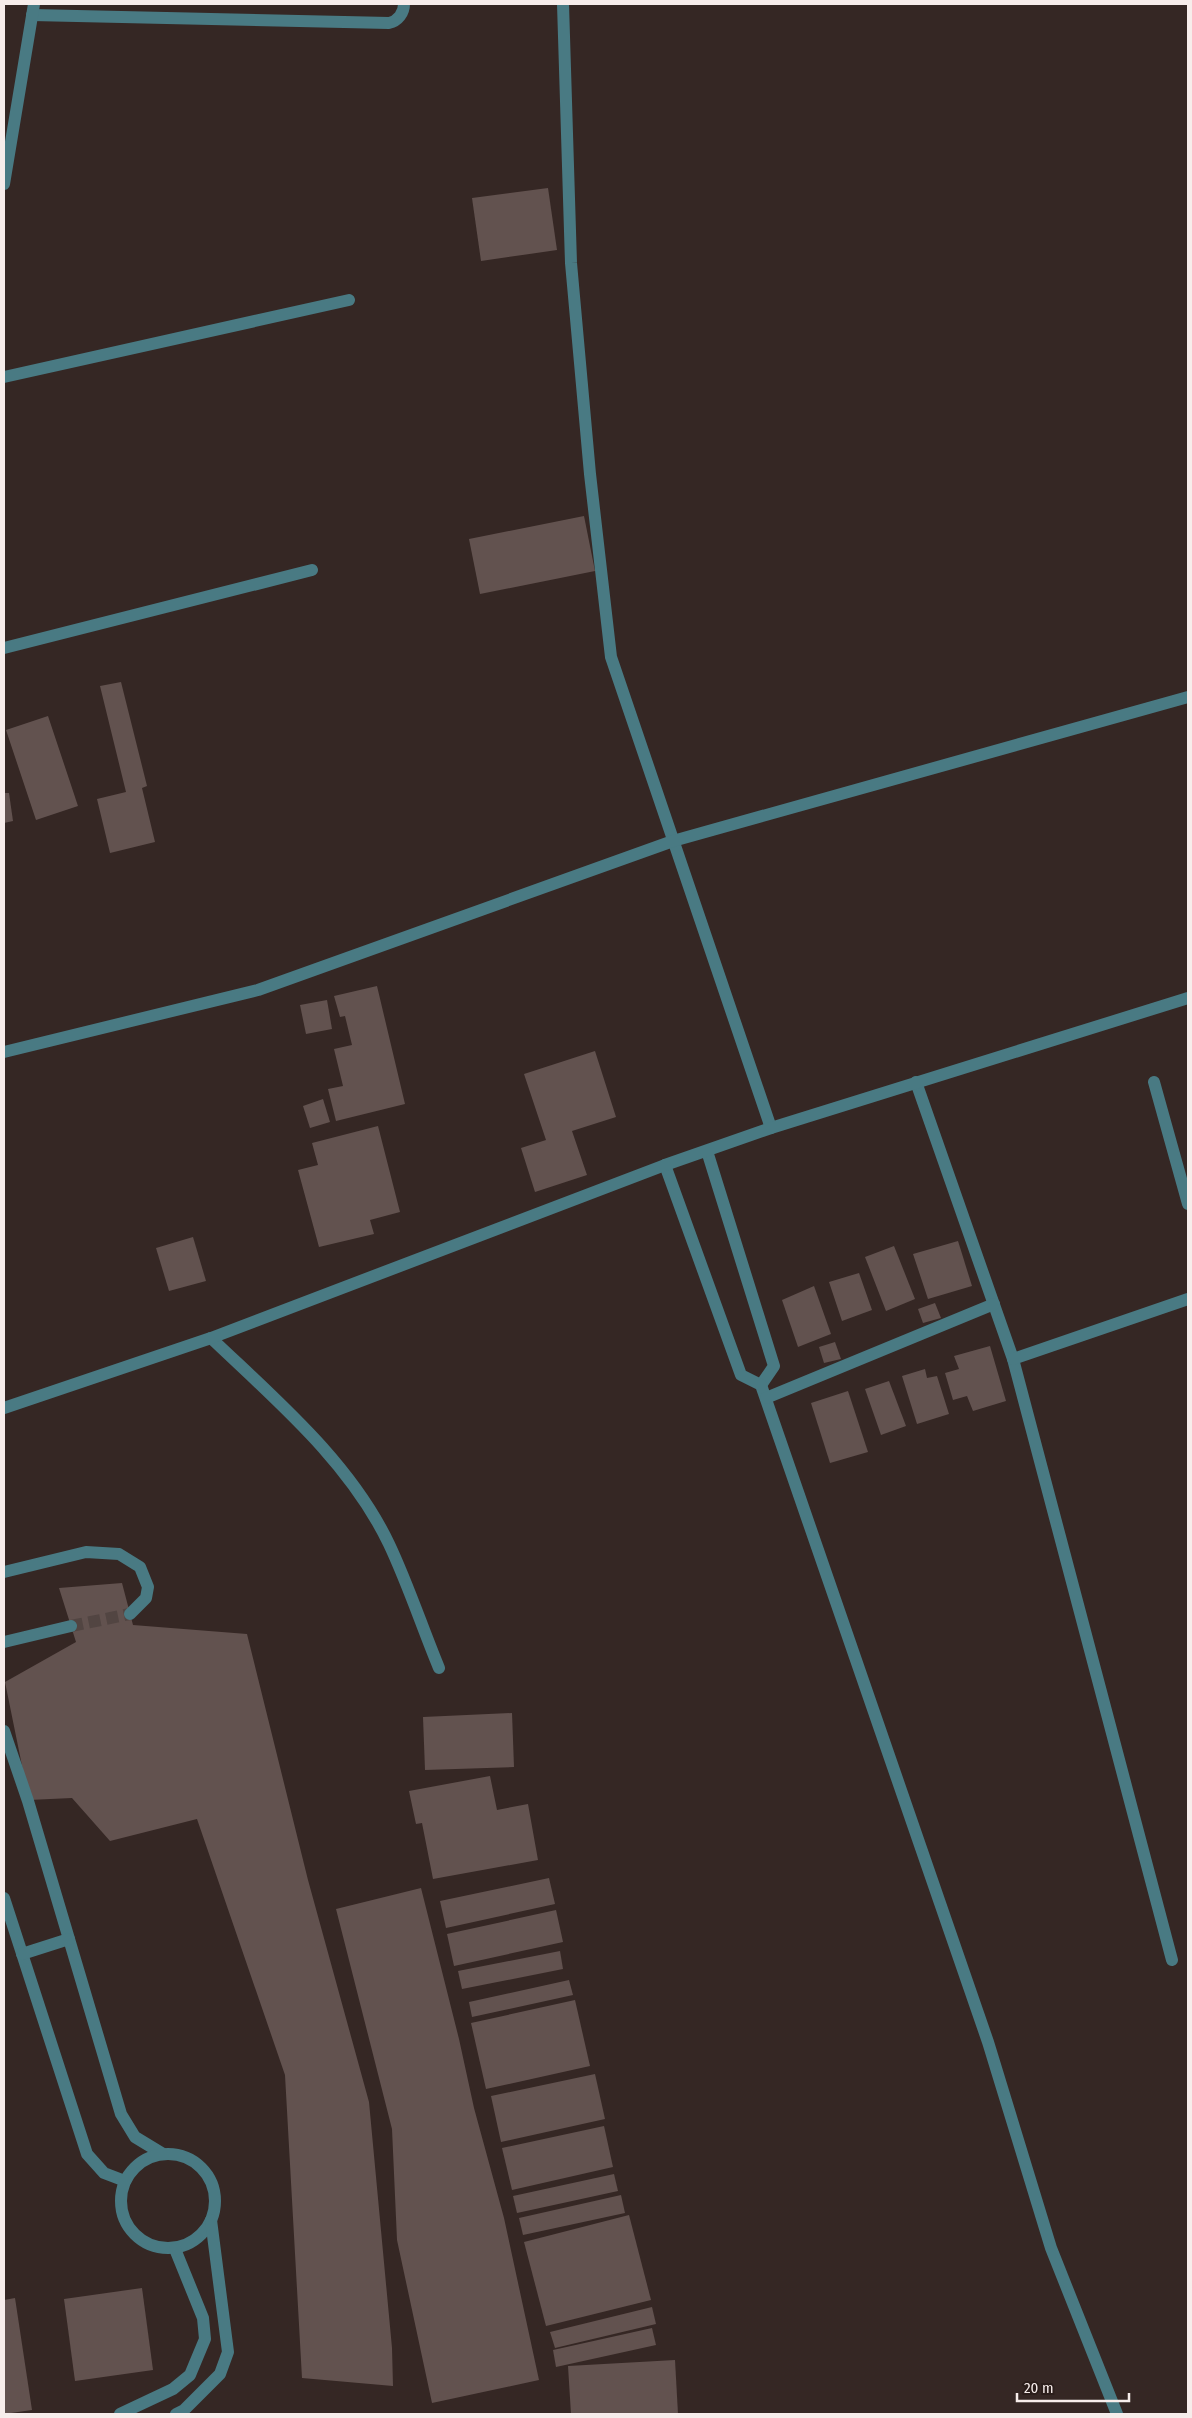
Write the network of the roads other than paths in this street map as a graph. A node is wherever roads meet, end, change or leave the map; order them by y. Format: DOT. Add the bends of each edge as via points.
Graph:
graph roads {
  1 [pos="404,4"];
  2 [pos="563,4"];
  3 [pos="33,9"];
  4 [pos="4,184"];
  5 [pos="349,300"];
  6 [pos="4,377"];
  7 [pos="312,570"];
  8 [pos="4,648"];
  9 [pos="1188,698"];
  10 [pos="673,841"];
  11 [pos="1188,998"];
  12 [pos="4,1052"];
  13 [pos="916,1082"];
  14 [pos="1154,1082"];
  15 [pos="771,1128"];
  16 [pos="707,1151"];
  17 [pos="665,1165"];
  18 [pos="1188,1204"];
  19 [pos="1188,1300"];
  20 [pos="994,1304"];
  21 [pos="211,1338"];
  22 [pos="1013,1359"];
  23 [pos="762,1385"];
  24 [pos="766,1398"];
  25 [pos="4,1408"];
  26 [pos="4,1572"];
  27 [pos="130,1614"];
  28 [pos="71,1626"];
  29 [pos="4,1642"];
  30 [pos="439,1668"];
  31 [pos="4,1732"];
  32 [pos="4,1898"];
  33 [pos="69,1939"];
  34 [pos="22,1954"];
  35 [pos="1172,1960"];
  36 [pos="163,2154"];
  37 [pos="125,2182"];
  38 [pos="210,2220"];
  39 [pos="175,2248"];
  40 [pos="120,2414"];
  41 [pos="176,2414"];
  42 [pos="1117,2414"];
  1 -- 3 [label="street" via="402,14 393,22"];
  2 -- 10 [label="street" via="571,263 611,657"];
  3 -- 4 [label="street"];
  5 -- 6 [label="street"];
  7 -- 8 [label="street"];
  9 -- 10 [label="street"];
  10 -- 12 [label="street" via="258,990"];
  10 -- 15 [label="street"];
  11 -- 13 [label="street"];
  13 -- 15 [label="street"];
  13 -- 20 [label="street"];
  14 -- 18 [label="street"];
  15 -- 16 [label="street"];
  16 -- 17 [label="street"];
  16 -- 23 [label="street" via="774,1366"];
  17 -- 21 [label="street"];
  17 -- 23 [label="street" via="742,1375"];
  19 -- 22 [label="street"];
  20 -- 22 [label="street"];
  20 -- 24 [label="street"];
  21 -- 25 [label="street"];
  21 -- 30 [label="street" via="308,1433 356,1489 389,1543"];
  22 -- 35 [label="street"];
  23 -- 24 [label="street"];
  24 -- 42 [label="street" via="988,2042 1051,2248"];
  26 -- 27 [label="street" via="86,1552 119,1554 140,1567 148,1587 146,1598"];
  28 -- 29 [label="street"];
  31 -- 33 [label="street"];
  32 -- 34 [label="street"];
  33 -- 34 [label="street"];
  33 -- 36 [label="street" via="120,2114 136,2137"];
  34 -- 37 [label="street" via="87,2154 104,2173"];
  36 -- 37 [label="street" via="147,2158 133,2168"];
  36 -- 38 [label="street" via="179,2155 205,2173 213,2188 215,2204"];
  37 -- 39 [label="street" via="120,2198 122,2214 130,2228 142,2240"];
  38 -- 39 [label="street" via="202,2234"];
  38 -- 41 [label="street" via="228,2352 220,2374"];
  39 -- 40 [label="street" via="203,2318 205,2339 190,2375 174,2388"];
}
